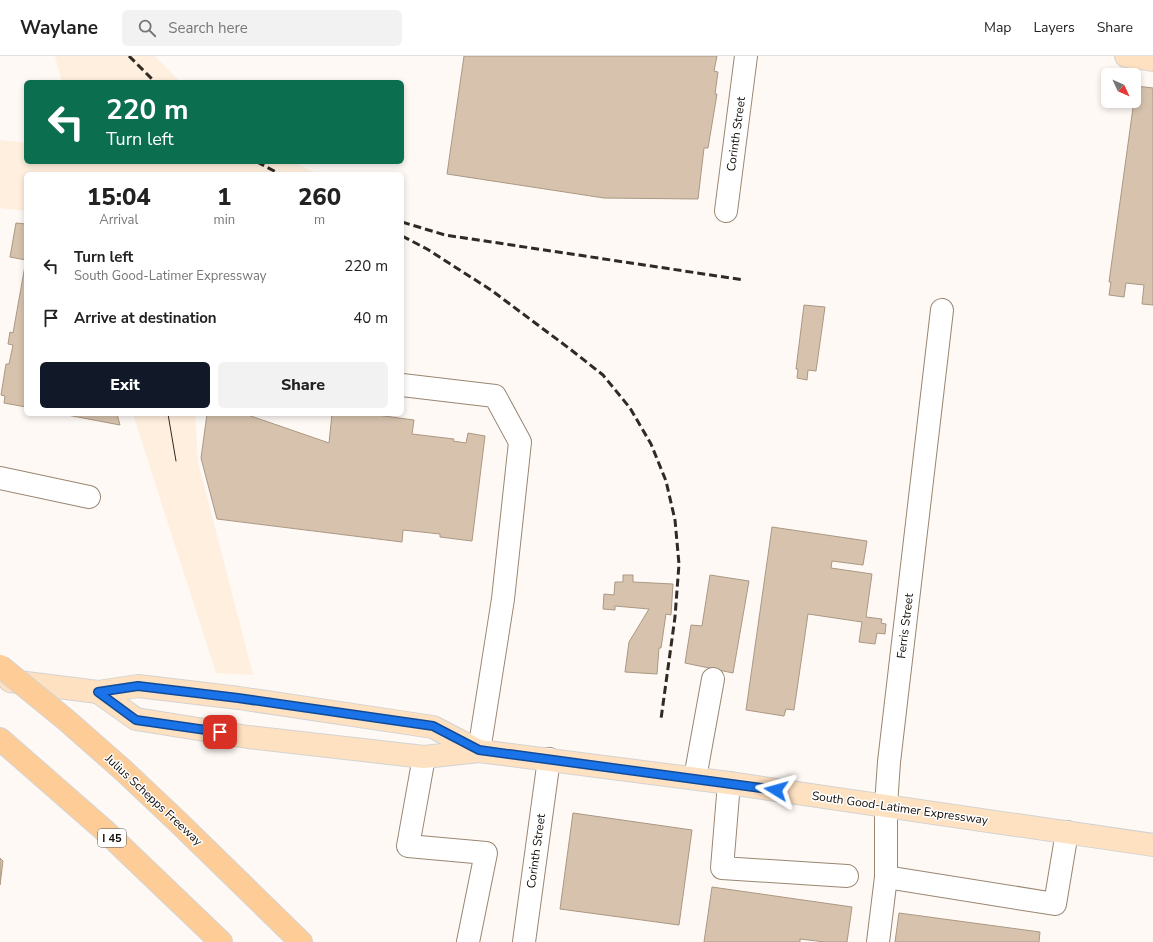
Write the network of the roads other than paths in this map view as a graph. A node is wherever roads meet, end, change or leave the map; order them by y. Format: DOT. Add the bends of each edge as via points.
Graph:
graph roads {
  1 [pos="746,56"];
  2 [pos="1126,56"];
  3 [pos="1153,60"];
  4 [pos="726,211"];
  5 [pos="942,310"];
  6 [pos="404,384"];
  7 [pos="0,478"];
  8 [pos="89,497"];
  9 [pos="0,666"];
  10 [pos="713,679"];
  11 [pos="0,680"];
  12 [pos="98,692"];
  13 [pos="0,739"];
  14 [pos="479,750"];
  15 [pos="424,758"];
  16 [pos="549,759"];
  17 [pos="695,778"];
  18 [pos="729,783"];
  19 [pos="886,805"];
  20 [pos="1067,832"];
  21 [pos="1153,845"];
  22 [pos="847,876"];
  23 [pos="886,877"];
  24 [pos="220,942"];
  25 [pos="301,942"];
  26 [pos="468,942"];
  27 [pos="524,942"];
  28 [pos="878,942"];
  1 -- 4 [label="street, Corinth Street"];
  2 -- 3 [label="main road"];
  5 -- 19 [label="street, Ferris Street"];
  6 -- 14 [label="street" via="495,396 520,442 503,598"];
  7 -- 8 [label="street"];
  9 -- 25 [label="highway, Julius Schepps Freeway, bridge" via="128,775"];
  10 -- 17 [label="street"];
  11 -- 12 [label="main road, South Good-Latimer Expressway"];
  12 -- 14 [label="main road, South Good-Latimer Expressway" via="138,686 433,726"];
  12 -- 15 [label="main road, South Good-Latimer Expressway" via="136,720 263,739"];
  13 -- 24 [label="highway, I 45" via="104,830"];
  14 -- 15 [label="main road, South Good-Latimer Expressway"];
  14 -- 16 [label="main road, South Good-Latimer Expressway"];
  15 -- 26 [label="street" via="408,846 486,853"];
  16 -- 17 [label="main road, South Good-Latimer Expressway"];
  16 -- 27 [label="street, Corinth Street"];
  17 -- 18 [label="main road, South Good-Latimer Expressway"];
  18 -- 19 [label="main road, South Good-Latimer Expressway"];
  18 -- 22 [label="street" via="722,868"];
  19 -- 20 [label="main road, South Good-Latimer Expressway"];
  19 -- 23 [label="street, Ferris Street"];
  20 -- 21 [label="main road, South Good-Latimer Expressway"];
  20 -- 23 [label="street" via="1055,904"];
  23 -- 28 [label="street, Ferris Street"];
}
